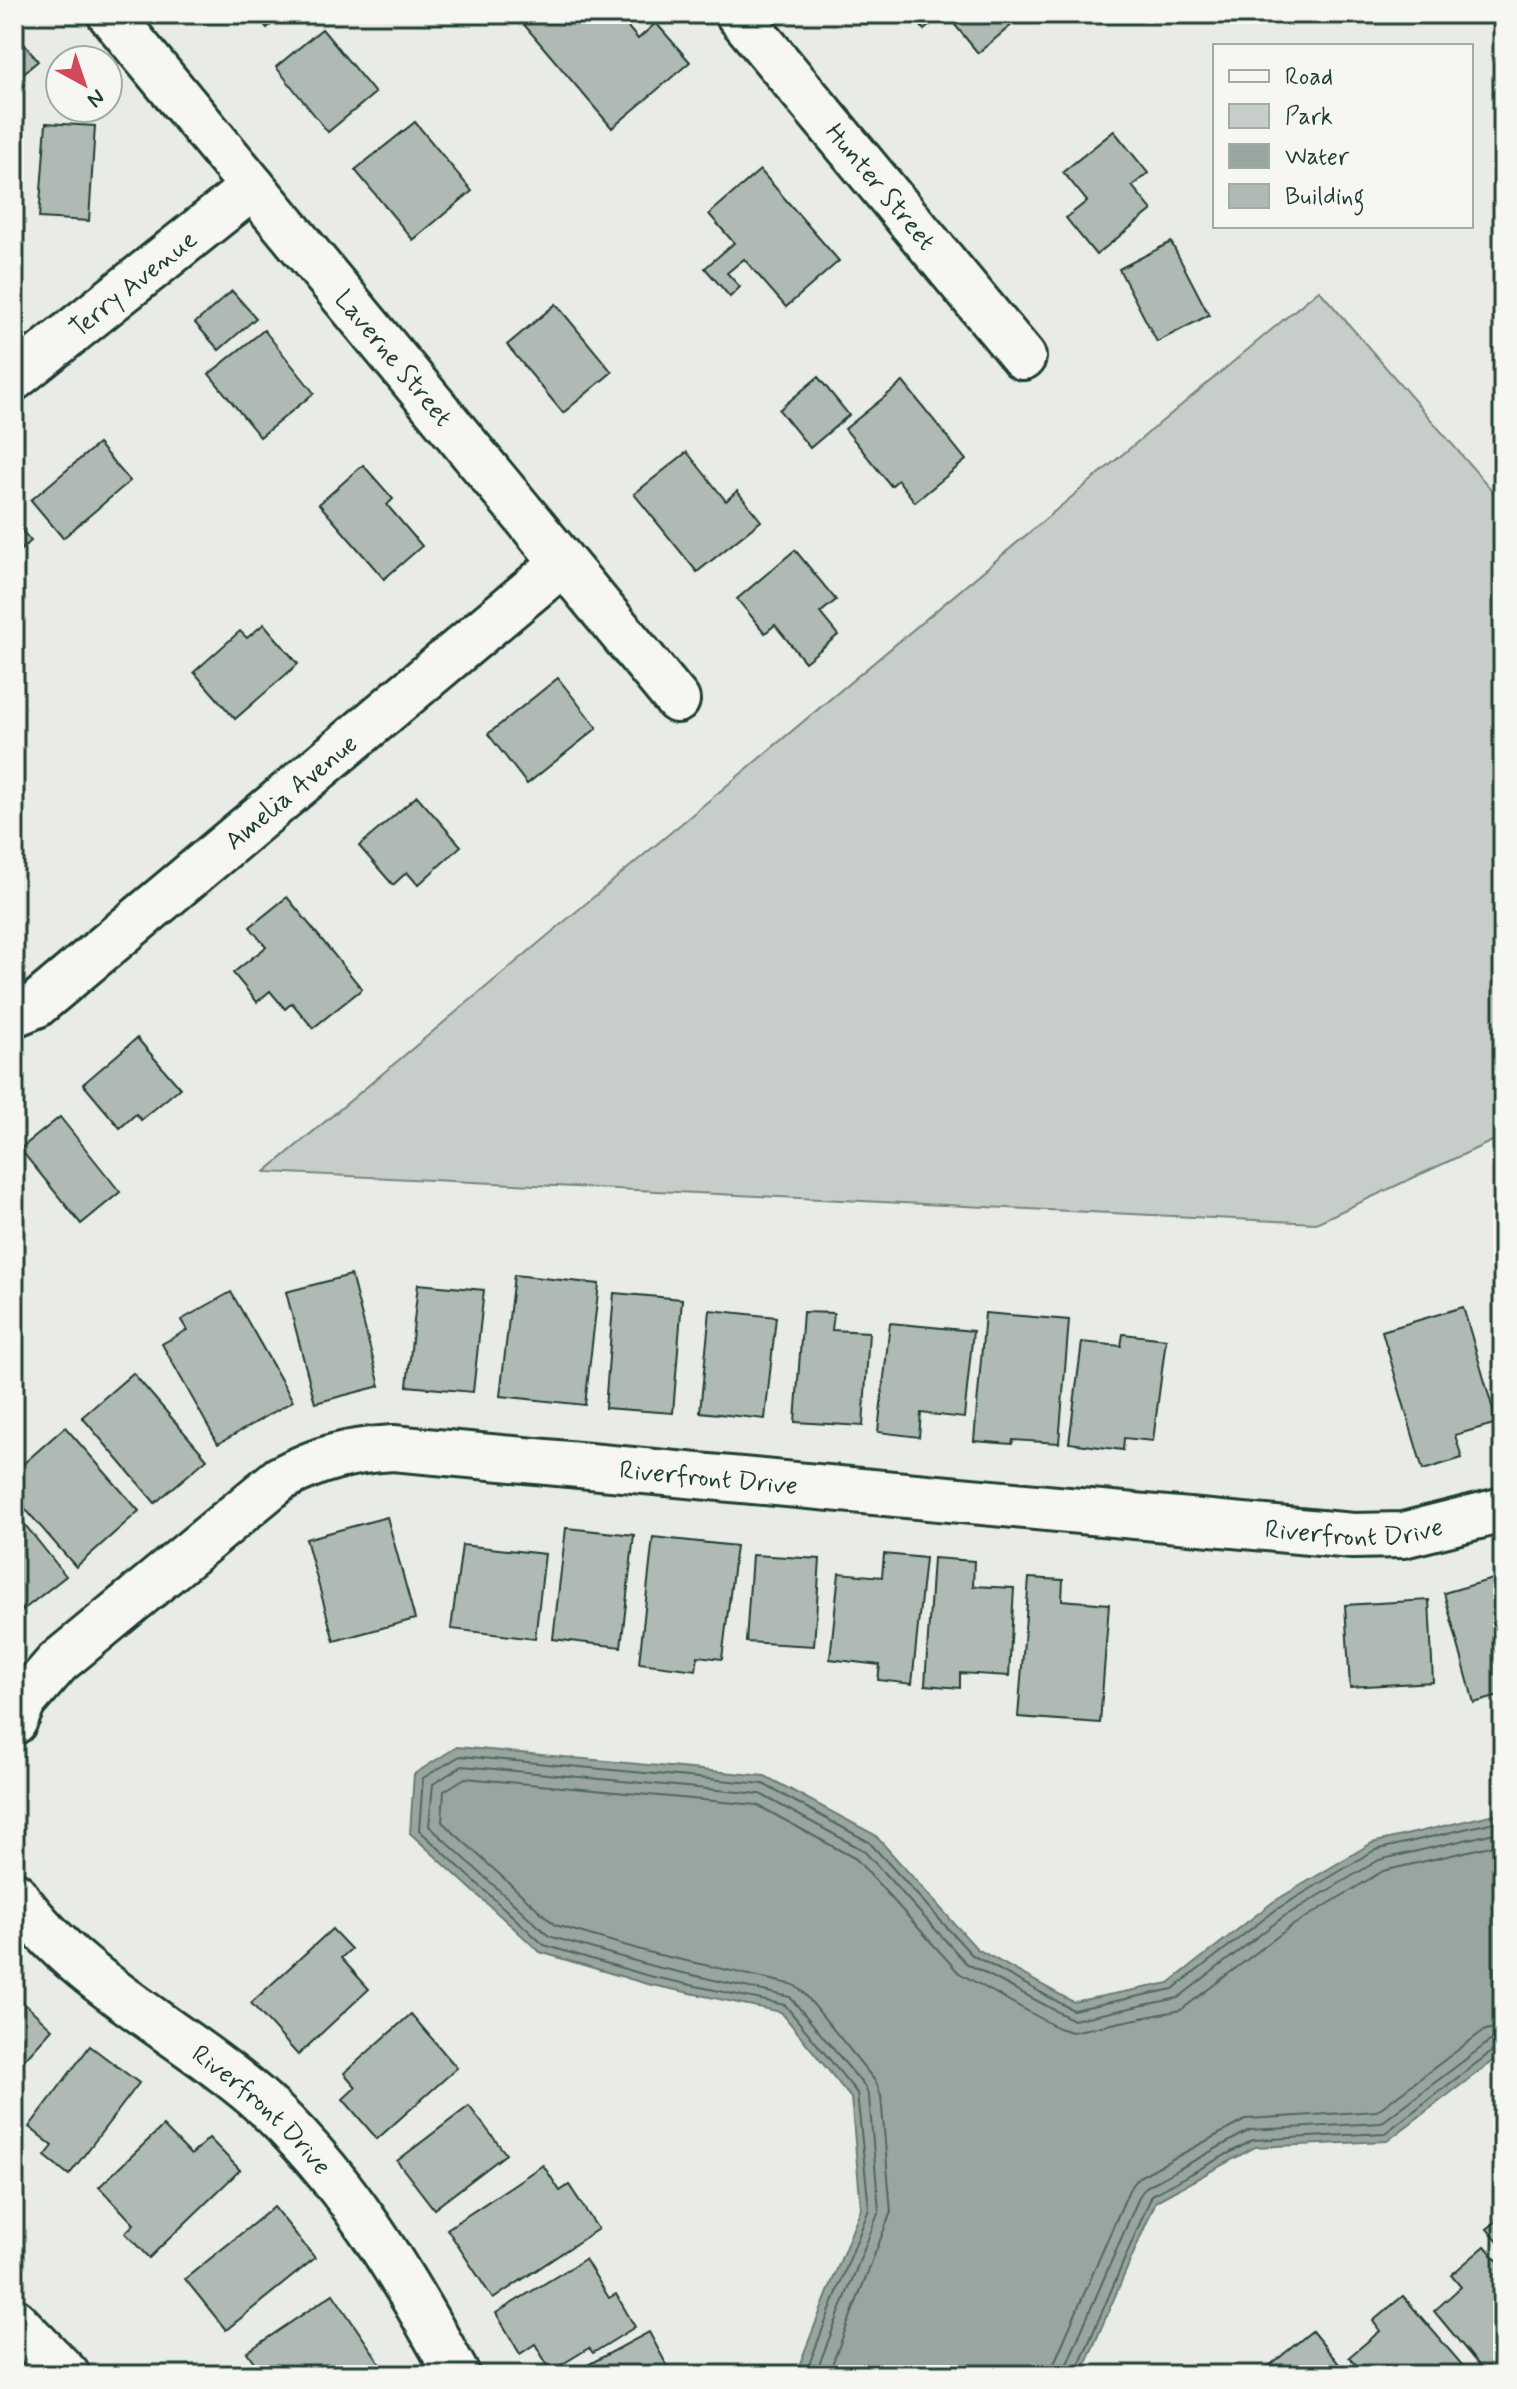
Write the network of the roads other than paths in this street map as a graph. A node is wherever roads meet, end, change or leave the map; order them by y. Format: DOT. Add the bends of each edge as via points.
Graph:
graph roads {
  1 [pos="110,14"];
  2 [pos="738,14"];
  3 [pos="253,187"];
  4 [pos="1023,357"];
  5 [pos="14,378"];
  6 [pos="563,563"];
  7 [pos="677,700"];
  8 [pos="14,1014"];
  9 [pos="1503,1510"];
  10 [pos="14,1722"];
  11 [pos="14,1894"];
  12 [pos="14,2321"];
  13 [pos="67,2375"];
  14 [pos="457,2375"];
  1 -- 3 [label="street, Laverne Street"];
  2 -- 4 [label="street, Hunter Street"];
  3 -- 5 [label="street, Terry Avenue"];
  3 -- 6 [label="street, Laverne Street"];
  6 -- 7 [label="street, Laverne Street"];
  6 -- 8 [label="street, Amelia Avenue" via="36,1005"];
  9 -- 10 [label="street, Riverfront Drive" via="1403,1535 1353,1536 393,1448 351,1451 280,1479 58,1662 24,1701"];
  11 -- 14 [label="street, Riverfront Drive" via="57,1945 254,2096 303,2143 397,2269"];
  12 -- 13 [label="street"];
}
